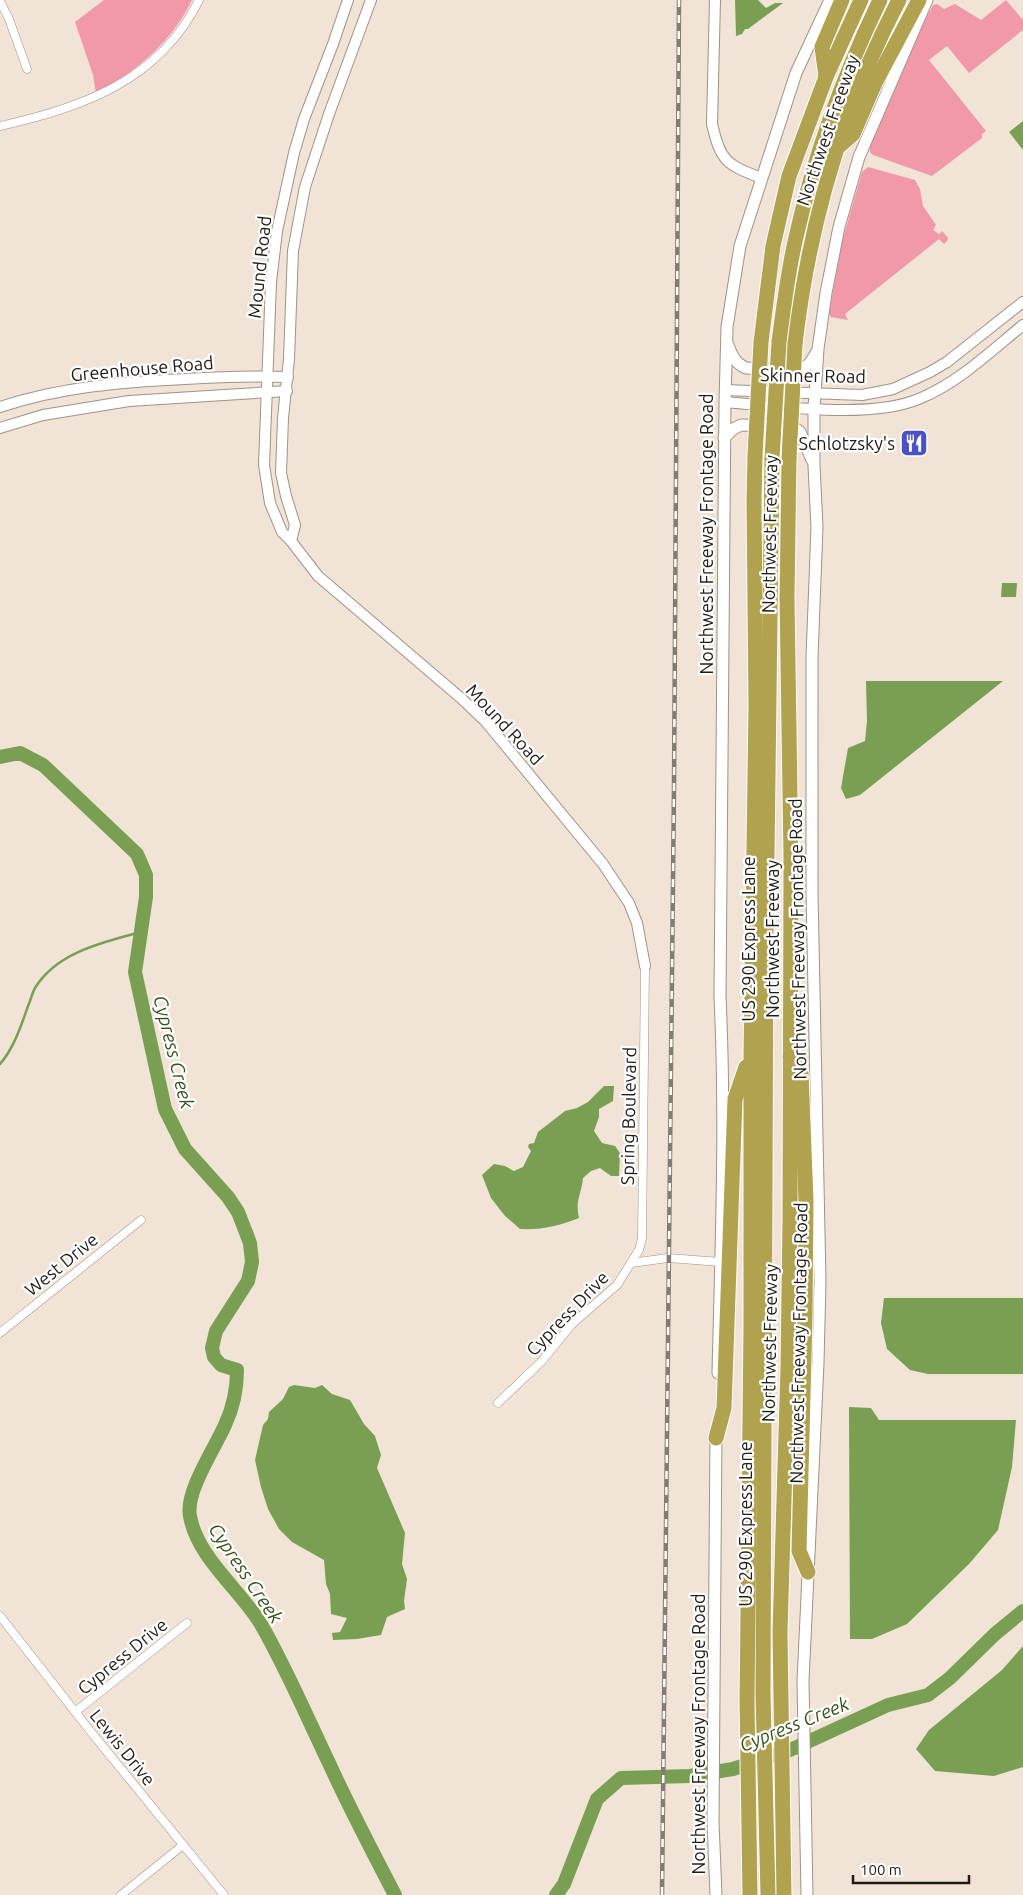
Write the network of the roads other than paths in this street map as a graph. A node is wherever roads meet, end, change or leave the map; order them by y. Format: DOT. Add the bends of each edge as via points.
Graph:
graph roads {
  1 [pos="199,0"];
  2 [pos="348,0"];
  3 [pos="371,0"];
  4 [pos="715,0"];
  5 [pos="830,0"];
  6 [pos="842,0"];
  7 [pos="860,0"];
  8 [pos="880,0"];
  9 [pos="899,0"];
  10 [pos="919,0"];
  11 [pos="927,0"];
  12 [pos="0,2"];
  13 [pos="27,69"];
  14 [pos="826,76"];
  15 [pos="0,126"];
  16 [pos="837,148"];
  17 [pos="761,178"];
  18 [pos="1023,302"];
  19 [pos="1023,325"];
  20 [pos="726,341"];
  21 [pos="818,349"];
  22 [pos="947,362"];
  23 [pos="268,376"];
  24 [pos="288,377"];
  25 [pos="958,377"];
  26 [pos="287,391"];
  27 [pos="267,393"];
  28 [pos="815,393"];
  29 [pos="725,396"];
  30 [pos="0,407"];
  31 [pos="814,408"];
  32 [pos="0,428"];
  33 [pos="724,438"];
  34 [pos="814,466"];
  35 [pos="291,541"];
  36 [pos="645,966"];
  37 [pos="751,1054"];
  38 [pos="790,1057"];
  39 [pos="142,1220"];
  40 [pos="721,1262"];
  41 [pos="631,1263"];
  42 [pos="0,1333"];
  43 [pos="498,1403"];
  44 [pos="716,1438"];
  45 [pos="808,1572"];
  46 [pos="0,1616"];
  47 [pos="187,1623"];
  48 [pos="75,1712"];
  49 [pos="183,1845"];
  50 [pos="122,1895"];
  51 [pos="224,1895"];
  52 [pos="716,1895"];
  53 [pos="750,1895"];
  54 [pos="768,1895"];
  55 [pos="784,1895"];
  56 [pos="807,1895"];
  1 -- 15 [label="street" via="188,23 172,43 128,80 77,105"];
  2 -- 23 [label="street, Mound Road" via="304,119 284,194 271,282"];
  3 -- 24 [label="street, Mound Road" via="305,187 293,251"];
  4 -- 17 [label="street" via="712,124 716,141 728,163"];
  5 -- 17 [label="main road, Northwest Freeway Frontage Road" via="796,72"];
  6 -- 14 [label="highway" via="822,47"];
  7 -- 14 [label="highway, Northwest Freeway"];
  8 -- 54 [label="highway, US 290 Express Lane, bridge" via="850,65 824,135 793,251 779,342 772,458 766,936 763,1694"];
  9 -- 16 [label="highway, Northwest Freeway" via="864,74"];
  10 -- 16 [label="highway" via="853,134"];
  11 -- 21 [label="main road, Northwest Freeway Frontage Road" via="859,157 839,227"];
  12 -- 13 [label="street"];
  14 -- 37 [label="highway, Northwest Freeway, bridge" via="789,176 773,246 761,342 754,501 756,705"];
  16 -- 38 [label="highway, Northwest Freeway, bridge" via="809,253 795,344 789,459"];
  17 -- 20 [label="main road, Northwest Freeway Frontage Road" via="740,246"];
  18 -- 22 [label="street, Skinner Road"];
  19 -- 25 [label="street, Skinner Road"];
  20 -- 21 [label="main road" via="732,358 746,368 800,370 810,363"];
  20 -- 29 [label="main road, Northwest Freeway Frontage Road"];
  21 -- 28 [label="main road, Northwest Freeway Frontage Road"];
  22 -- 25 [label="street"];
  22 -- 28 [label="street, Skinner Road" via="893,389 862,395"];
  23 -- 24 [label="street, Greenhouse Road"];
  23 -- 27 [label="street, Mound Road"];
  23 -- 30 [label="street, Greenhouse Road" via="134,381 82,387"];
  24 -- 26 [label="street, Mound Road"];
  25 -- 31 [label="street, Skinner Road" via="920,399 890,406"];
  26 -- 27 [label="street, Greenhouse Road"];
  26 -- 35 [label="street, Mound Road" via="281,473 295,525"];
  27 -- 32 [label="street, Greenhouse Road" via="129,401 43,415"];
  27 -- 35 [label="street, Mound Road" via="264,465 268,494 282,532"];
  28 -- 29 [label="street, Skinner Road"];
  28 -- 31 [label="main road, Northwest Freeway Frontage Road"];
  29 -- 31 [label="street, Skinner Road"];
  29 -- 33 [label="main road, Northwest Freeway Frontage Road"];
  31 -- 34 [label="main road, Northwest Freeway Frontage Road"];
  33 -- 34 [label="main road" via="741,425 792,426 800,432"];
  33 -- 40 [label="main road, Northwest Freeway Frontage Road"];
  34 -- 45 [label="main road, Northwest Freeway Frontage Road" via="817,527 812,657 812,894 820,1281"];
  35 -- 36 [label="street, Mound Road" via="318,576 462,699 504,742 603,864 629,903 637,923"];
  36 -- 41 [label="street, Spring Boulevard" via="642,1239"];
  37 -- 44 [label="highway" via="735,1099 724,1408"];
  37 -- 53 [label="highway, Northwest Freeway" via="747,1700"];
  38 -- 45 [label="highway" via="801,1073 804,1128 805,1317 799,1551"];
  38 -- 55 [label="highway, Northwest Freeway" via="789,1338 781,1545"];
  39 -- 42 [label="street, West Drive"];
  40 -- 41 [label="street" via="668,1258"];
  40 -- 44 [label="main road, Northwest Freeway Frontage Road"];
  41 -- 43 [label="street, Cypress Drive" via="617,1285 572,1324 542,1361"];
  44 -- 52 [label="main road, Northwest Freeway Frontage Road" via="713,1822"];
  45 -- 56 [label="main road, Northwest Freeway Frontage Road" via="803,1681"];
  46 -- 48 [label="street, Lewis Drive"];
  47 -- 48 [label="street, Cypress Drive"];
  48 -- 49 [label="street, Lewis Drive"];
  49 -- 50 [label="street"];
  49 -- 51 [label="street, Lewis Drive"];
}
